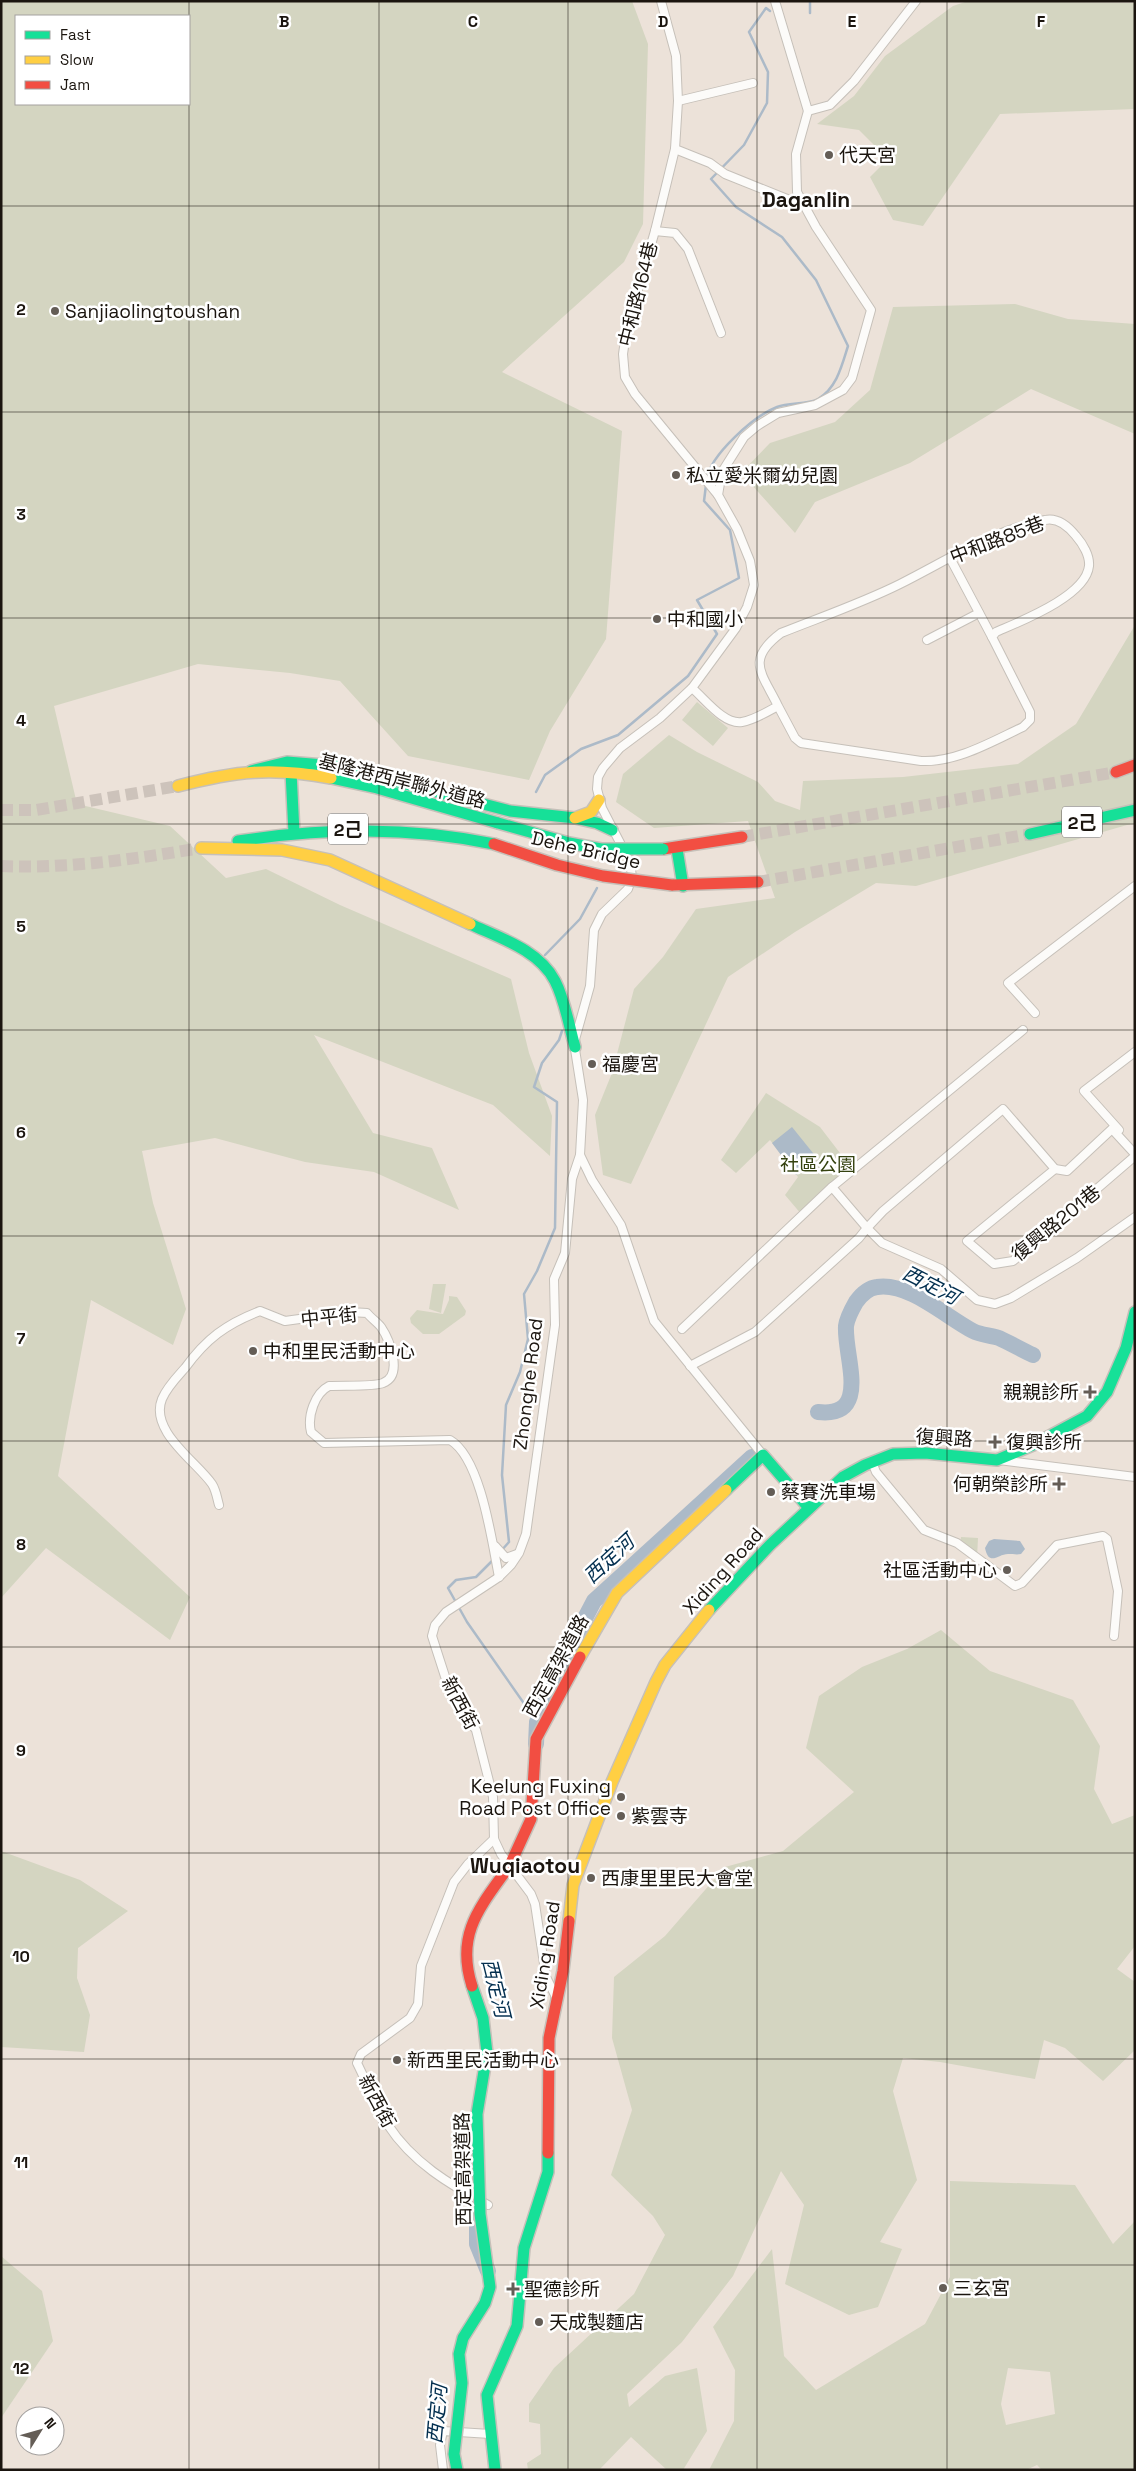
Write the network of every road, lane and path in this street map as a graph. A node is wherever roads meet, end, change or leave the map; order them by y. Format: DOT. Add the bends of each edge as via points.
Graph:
graph roads {
  1 [pos="661,1"];
  2 [pos="775,1"];
  3 [pos="916,1"];
  4 [pos="753,83"];
  5 [pos="678,101"];
  6 [pos="808,111"];
  7 [pos="674,149"];
  8 [pos="802,205"];
  9 [pos="655,231"];
  10 [pos="721,333"];
  11 [pos="712,487"];
  12 [pos="718,495"];
  13 [pos="950,558"];
  14 [pos="979,613"];
  15 [pos="992,637"];
  16 [pos="927,640"];
  17 [pos="692,688"];
  18 [pos="778,706"];
  19 [pos="1135,767"];
  20 [pos="251,771"];
  21 [pos="291,772"];
  22 [pos="1116,772"];
  23 [pos="178,786"];
  24 [pos="599,800"];
  25 [pos="1132,812"];
  26 [pos="575,818"];
  27 [pos="498,824"];
  28 [pos="612,830"];
  29 [pos="294,833"];
  30 [pos="1030,834"];
  31 [pos="742,837"];
  32 [pos="494,844"];
  33 [pos="677,849"];
  34 [pos="758,882"];
  35 [pos="677,886"];
  36 [pos="1135,886"];
  37 [pos="1035,1013"];
  38 [pos="566,1015"];
  39 [pos="578,1026"];
  40 [pos="1023,1030"];
  41 [pos="575,1048"];
  42 [pos="1135,1052"];
  43 [pos="1135,1149"];
  44 [pos="580,1155"];
  45 [pos="1135,1155"];
  46 [pos="1055,1169"];
  47 [pos="572,1179"];
  48 [pos="592,1180"];
  49 [pos="832,1187"];
  50 [pos="1135,1216"];
  51 [pos="867,1228"];
  52 [pos="1135,1313"];
  53 [pos="682,1329"];
  54 [pos="690,1366"];
  55 [pos="763,1455"];
  56 [pos="997,1460"];
  57 [pos="872,1462"];
  58 [pos="1135,1477"];
  59 [pos="219,1505"];
  60 [pos="808,1507"];
  61 [pos="497,1551"];
  62 [pos="519,1553"];
  63 [pos="499,1577"];
  64 [pos="470,1595"];
  65 [pos="1114,1636"];
  66 [pos="494,1839"];
  67 [pos="510,1866"];
  68 [pos="557,1999"];
  69 [pos="488,2205"];
  70 [pos="490,2434"];
  71 [pos="443,2470"];
  72 [pos="456,2470"];
  73 [pos="494,2470"];
  1 -- 5 [label="street, 中和路164巷" via="676,56"];
  2 -- 6 [label="street"];
  3 -- 6 [label="street" via="854,81 830,105"];
  4 -- 5 [label="street"];
  5 -- 7 [label="street, 中和路164巷"];
  6 -- 8 [label="street" via="796,154 797,192"];
  7 -- 8 [label="street"];
  7 -- 9 [label="street, 中和路164巷"];
  8 -- 12 [label="street" via="871,310 852,378 836,396 778,413 750,431 722,472"];
  9 -- 10 [label="street" via="675,233 688,248"];
  9 -- 11 [label="street, 中和路164巷" via="627,327 623,354 625,377 635,394"];
  11 -- 12 [label="street, Zhonghe Road"];
  12 -- 17 [label="street, Zhonghe Road" via="750,561 754,585 736,628"];
  13 -- 14 [label="street"];
  13 -- 15 [label="street, 中和路85巷" via="1022,526 1052,519 1067,525 1082,543 1089,561 1089,569 1082,582 1067,597 996,632"];
  13 -- 18 [label="street, 中和路85巷" via="894,587 781,633 769,642 759,655 759,668"];
  14 -- 15 [label="street"];
  14 -- 16 [label="street"];
  15 -- 18 [label="street, 中和路85巷" via="1028,707 1030,720 1024,727 936,762 801,743"];
  17 -- 18 [label="street" via="733,722 748,720"];
  17 -- 24 [label="street, Zhonghe Road" via="660,718 620,748 598,777"];
  19 -- 22 [label="street"];
  20 -- 21 [label="street, 基隆港西岸聯外道路 / 2己"];
  20 -- 23 [label="street, 基隆港西岸聯外道路 / 2己"];
  20 -- 26 [label="street" via="287,762 336,766 510,811"];
  21 -- 27 [label="street, 基隆港西岸聯外道路 / 2己" via="358,784"];
  21 -- 29 [label="street"];
  24 -- 26 [label="street" via="591,812"];
  24 -- 28 [label="street, Zhonghe Road"];
  25 -- 30 [label="street, 2己"];
  26 -- 28 [label="street"];
  27 -- 33 [label="street, Dehe Bridge / 2己, bridge" via="601,849"];
  28 -- 39 [label="street, Zhonghe Road" via="628,856 632,877 628,889 602,914 594,930 590,986"];
  29 -- 32 [label="street, 基隆港西岸聯外道路 / 2己" via="424,830"];
  29 -- 38 [label="street, 基隆港西岸聯外道路 / 2己" via="201,848 262,847 311,854 518,946 547,968 556,982"];
  31 -- 33 [label="street, 2己"];
  32 -- 35 [label="street, Dehe Bridge / 2己, bridge" via="603,876"];
  33 -- 35 [label="street"];
  34 -- 35 [label="street, 2己"];
  36 -- 37 [label="street" via="1008,983"];
  38 -- 39 [label="street" via="573,1025"];
  38 -- 41 [label="street"];
  39 -- 41 [label="street, Zhonghe Road"];
  40 -- 49 [label="street"];
  41 -- 44 [label="street, Zhonghe Road" via="583,1100"];
  42 -- 43 [label="street" via="1084,1091"];
  44 -- 47 [label="street, Zhonghe Road"];
  44 -- 48 [label="street, Zhonghe Road"];
  45 -- 46 [label="street, 復興路201巷" via="1112,1129 1067,1171"];
  45 -- 46 [label="street, 復興路201巷" via="1013,1261 994,1264 968,1241"];
  46 -- 51 [label="street" via="1003,1109"];
  47 -- 48 [label="street" via="581,1173"];
  47 -- 62 [label="street, Zhonghe Road" via="565,1253 554,1279 555,1325 528,1526"];
  48 -- 54 [label="street, Zhonghe Road" via="621,1224 654,1321"];
  49 -- 51 [label="street, 復興路201巷"];
  49 -- 53 [label="street"];
  50 -- 51 [label="street, 復興路201巷" via="1077,1258 1011,1298 995,1304 977,1300 941,1269 882,1243"];
  51 -- 54 [label="street" via="860,1238 754,1332"];
  52 -- 56 [label="street, 復興路" via="1126,1348 1107,1392 1096,1407 1075,1424"];
  54 -- 55 [label="street, Zhonghe Road"];
  55 -- 60 [label="street, Zhonghe Road"];
  55 -- 67 [label="street, 西定高架道路" via="616,1593 536,1738 532,1819"];
  56 -- 57 [label="street, 復興路" via="925,1453 893,1454"];
  56 -- 58 [label="street"];
  57 -- 60 [label="street, 復興路" via="843,1477"];
  57 -- 65 [label="street" via="876,1472 924,1530 957,1543 1014,1586 1022,1583 1058,1545 1103,1536 1118,1591"];
  59 -- 61 [label="street, 中平街" via="212,1485 184,1455 161,1417 162,1399 192,1357 218,1331 260,1311 285,1321 350,1312 367,1313 380,1326 390,1346 394,1367 391,1376 384,1383 329,1386 322,1390 311,1412 311,1432 324,1443 450,1440 458,1445 482,1498 491,1540"];
  60 -- 68 [label="street, Xiding Road" via="703,1616 665,1665 656,1682 609,1789 573,1885"];
  61 -- 62 [label="street" via="511,1558"];
  61 -- 63 [label="street, 中平街"];
  62 -- 63 [label="street, Zhonghe Road"];
  63 -- 64 [label="street, Zhonghe Road"];
  64 -- 66 [label="street, 新西街" via="437,1622 432,1636 451,1695 476,1730 494,1797"];
  66 -- 67 [label="street, 新西街"];
  66 -- 69 [label="street, 新西街" via="468,1864 448,1896 420,1966 418,2004 410,2018 361,2054 357,2063 387,2124 405,2147 439,2178"];
  67 -- 68 [label="street, 新西街" via="531,1894 546,1977"];
  67 -- 72 [label="street, 西定高架道路, bridge" via="474,1915 465,1954 483,2018 488,2053 477,2114 480,2214 490,2286 485,2304 463,2338 459,2354 462,2383 454,2454"];
  68 -- 70 [label="street, Xiding Road" via="549,2038 548,2172 524,2248 517,2326 487,2395"];
  70 -- 71 [label="street" via="443,2431 440,2445"];
  70 -- 73 [label="street, Xiding Road"];
}
